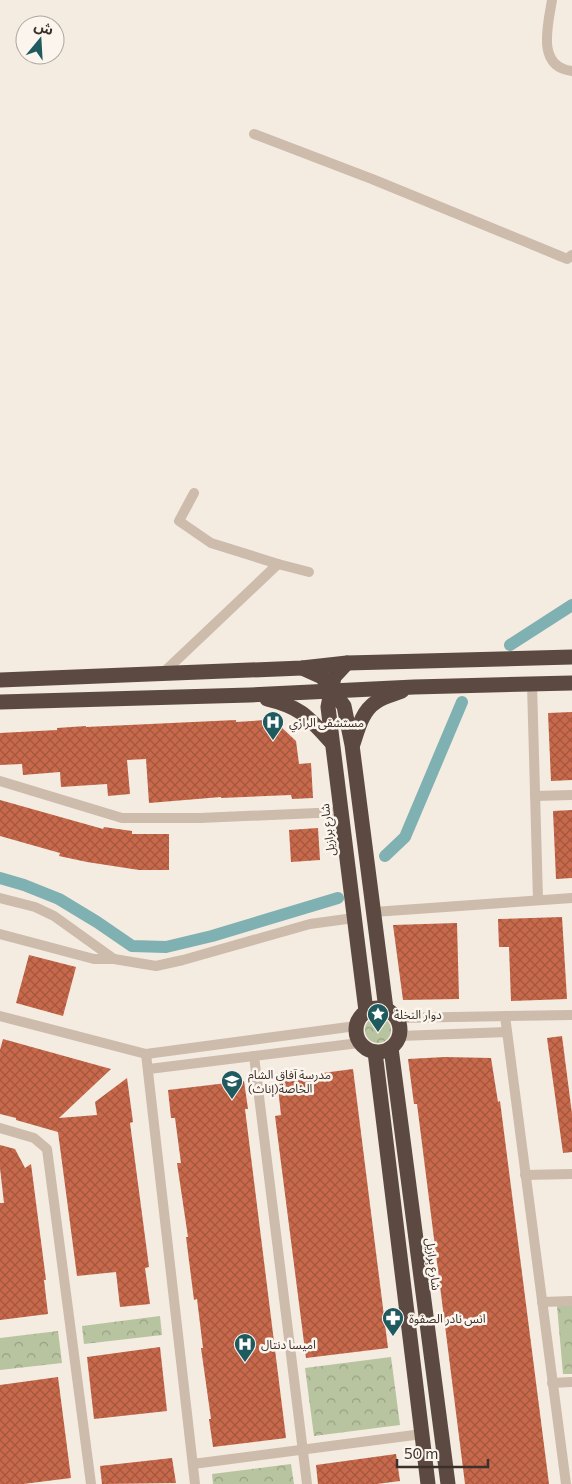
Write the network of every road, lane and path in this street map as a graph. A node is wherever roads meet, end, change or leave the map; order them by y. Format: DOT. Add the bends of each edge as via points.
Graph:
graph roads {
  1 [pos="552,0"];
  2 [pos="572,72"];
  3 [pos="254,134"];
  4 [pos="572,255"];
  5 [pos="194,493"];
  6 [pos="278,564"];
  7 [pos="309,572"];
  8 [pos="572,657"];
  9 [pos="347,663"];
  10 [pos="302,668"];
  11 [pos="163,673"];
  12 [pos="0,680"];
  13 [pos="572,683"];
  14 [pos="532,684"];
  15 [pos="414,687"];
  16 [pos="331,690"];
  17 [pos="250,695"];
  18 [pos="0,702"];
  19 [pos="331,742"];
  20 [pos="352,745"];
  21 [pos="0,781"];
  22 [pos="572,795"];
  23 [pos="535,796"];
  24 [pos="340,812"];
  25 [pos="0,898"];
  26 [pos="572,898"];
  27 [pos="538,900"];
  28 [pos="374,912"];
  29 [pos="354,918"];
  30 [pos="0,934"];
  31 [pos="114,959"];
  32 [pos="366,1011"];
  33 [pos="391,1014"];
  34 [pos="572,1015"];
  35 [pos="0,1016"];
  36 [pos="505,1016"];
  37 [pos="356,1026"];
  38 [pos="507,1032"];
  39 [pos="395,1042"];
  40 [pos="359,1043"];
  41 [pos="375,1052"];
  42 [pos="146,1054"];
  43 [pos="254,1056"];
  44 [pos="149,1069"];
  45 [pos="0,1128"];
  46 [pos="572,1174"];
  47 [pos="525,1175"];
  48 [pos="542,1302"];
  49 [pos="572,1302"];
  50 [pos="572,1382"];
  51 [pos="552,1383"];
  52 [pos="422,1434"];
  53 [pos="302,1450"];
  54 [pos="193,1464"];
  55 [pos="91,1484"];
  56 [pos="195,1484"];
  57 [pos="307,1484"];
  58 [pos="428,1484"];
  59 [pos="448,1484"];
  60 [pos="566,1484"];
  1 -- 2 [label="street" via="547,31 548,52 553,64"];
  3 -- 4 [label="street" via="567,259"];
  5 -- 6 [label="street" via="180,521 211,543"];
  6 -- 7 [label="street"];
  6 -- 11 [label="street"];
  8 -- 9 [label="highway"];
  9 -- 10 [label="highway"];
  9 -- 16 [label="highway" via="334,677"];
  10 -- 11 [label="highway"];
  10 -- 16 [label="highway" via="322,677"];
  11 -- 12 [label="highway"];
  13 -- 14 [label="highway"];
  14 -- 15 [label="highway"];
  14 -- 23 [label="street"];
  15 -- 16 [label="highway"];
  15 -- 20 [label="highway" via="376,701 360,722"];
  16 -- 17 [label="highway"];
  16 -- 19 [label="highway, شارع برازيل" via="328,707"];
  16 -- 20 [label="highway" via="344,706"];
  17 -- 18 [label="highway"];
  17 -- 19 [label="highway" via="288,704 305,714"];
  19 -- 24 [label="highway, شارع برازيل"];
  20 -- 28 [label="highway"];
  21 -- 24 [label="street" via="122,818"];
  22 -- 23 [label="street"];
  23 -- 27 [label="street"];
  24 -- 29 [label="highway, شارع برازيل"];
  25 -- 31 [label="street" via="36,907 54,916"];
  26 -- 27 [label="street"];
  27 -- 28 [label="street"];
  28 -- 33 [label="highway"];
  29 -- 31 [label="street" via="310,924 156,966"];
  29 -- 32 [label="highway, شارع برازيل"];
  30 -- 31 [label="street" via="94,960"];
  32 -- 33 [label="highway" via="378,1008"];
  32 -- 37 [label="highway"];
  33 -- 36 [label="street"];
  33 -- 39 [label="highway" via="400,1028"];
  34 -- 36 [label="street"];
  35 -- 42 [label="street"];
  36 -- 38 [label="street"];
  37 -- 40 [label="highway"];
  37 -- 42 [label="street"];
  38 -- 39 [label="street"];
  38 -- 47 [label="street"];
  39 -- 41 [label="highway" via="383,1052"];
  39 -- 59 [label="highway, شارع برازيل"];
  40 -- 41 [label="highway"];
  40 -- 43 [label="street"];
  41 -- 52 [label="highway"];
  42 -- 44 [label="street"];
  43 -- 44 [label="street"];
  43 -- 53 [label="street"];
  44 -- 54 [label="street"];
  45 -- 55 [label="street" via="34,1138 47,1149"];
  46 -- 47 [label="street"];
  47 -- 48 [label="street"];
  48 -- 49 [label="street"];
  48 -- 51 [label="street"];
  50 -- 51 [label="street"];
  51 -- 60 [label="street"];
  52 -- 53 [label="street"];
  52 -- 58 [label="highway"];
  53 -- 54 [label="street"];
  53 -- 57 [label="street"];
  54 -- 56 [label="street"];
}
